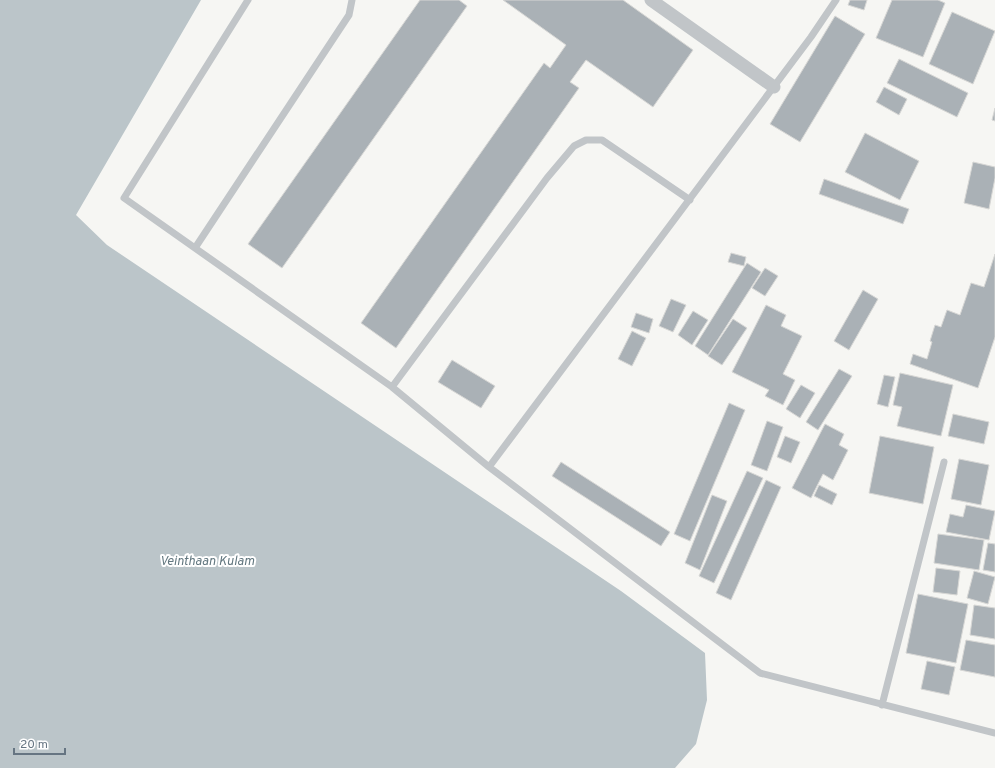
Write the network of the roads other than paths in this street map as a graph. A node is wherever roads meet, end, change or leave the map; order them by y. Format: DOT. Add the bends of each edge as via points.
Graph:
graph roads {
  1 [pos="248,0"];
  2 [pos="352,0"];
  3 [pos="651,0"];
  4 [pos="836,0"];
  5 [pos="774,87"];
  6 [pos="690,200"];
  7 [pos="195,248"];
  8 [pos="392,387"];
  9 [pos="944,462"];
  10 [pos="489,467"];
  11 [pos="882,705"];
  12 [pos="995,733"];
  1 -- 7 [label="lane" via="124,198"];
  2 -- 7 [label="lane" via="349,15"];
  3 -- 5 [label="street"];
  4 -- 5 [label="lane"];
  5 -- 6 [label="lane"];
  6 -- 8 [label="lane" via="602,140 586,140 574,146 547,178"];
  6 -- 10 [label="lane"];
  7 -- 8 [label="lane"];
  8 -- 10 [label="lane"];
  9 -- 11 [label="lane"];
  10 -- 11 [label="lane" via="760,672"];
  11 -- 12 [label="lane"];
}
